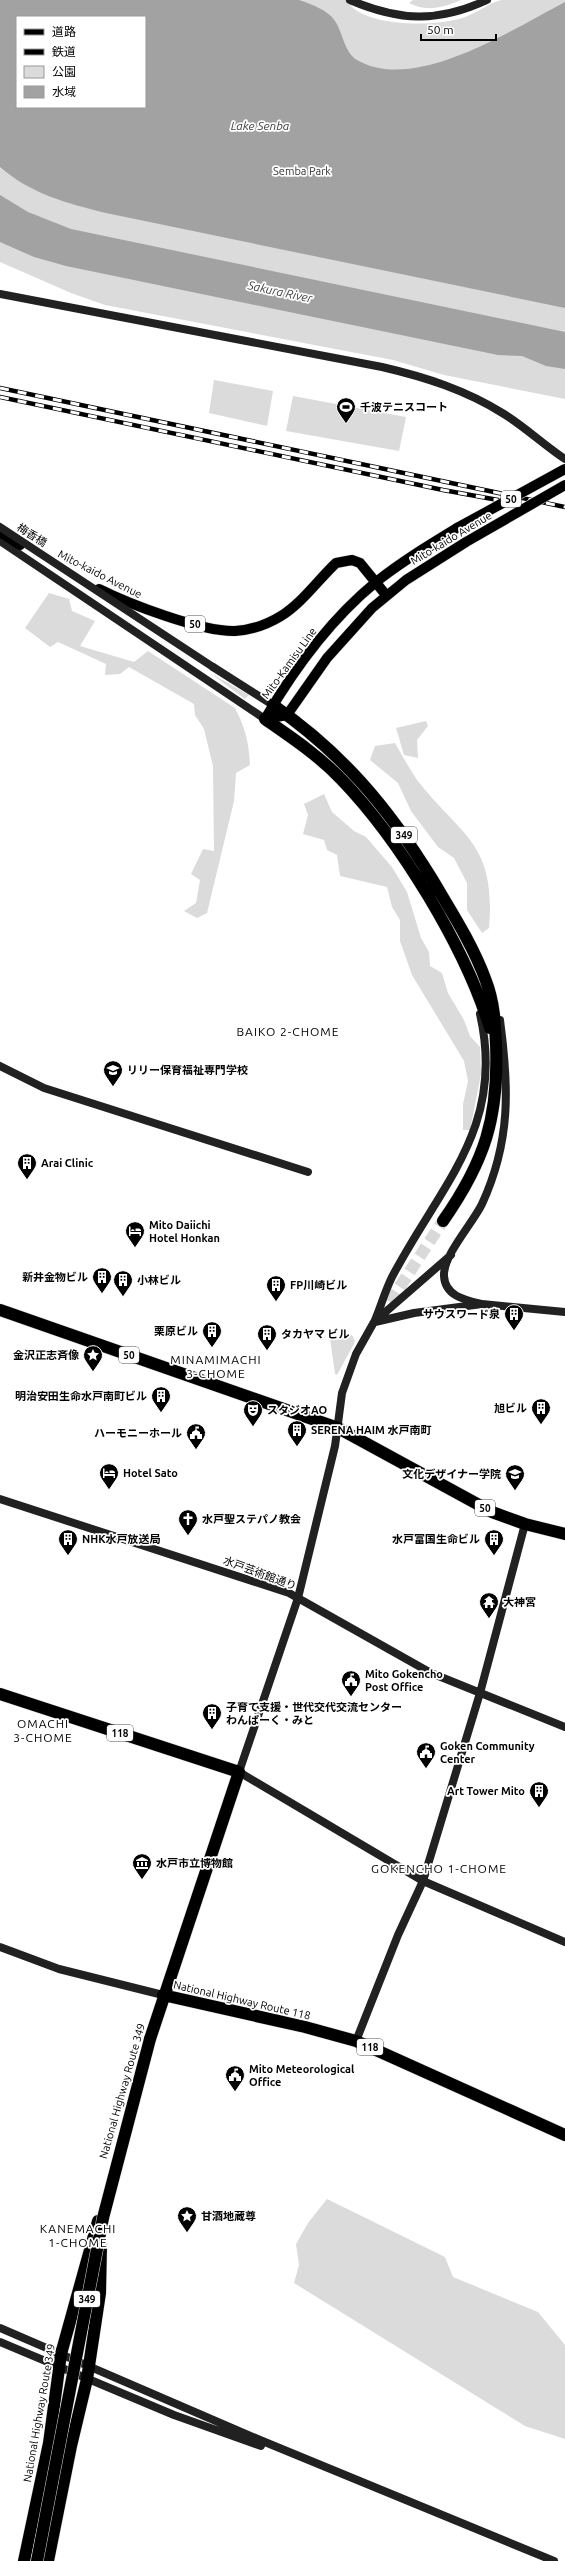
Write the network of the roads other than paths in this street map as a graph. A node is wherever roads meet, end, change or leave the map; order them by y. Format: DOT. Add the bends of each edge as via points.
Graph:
graph roads {
  1 [pos="487,0"];
  2 [pos="354,1"];
  3 [pos="0,294"];
  4 [pos="565,459"];
  5 [pos="565,469"];
  6 [pos="565,485"];
  7 [pos="0,527"];
  8 [pos="0,532"];
  9 [pos="0,541"];
  10 [pos="376,582"];
  11 [pos="386,594"];
  12 [pos="273,705"];
  13 [pos="287,715"];
  14 [pos="265,719"];
  15 [pos="464,963"];
  16 [pos="486,981"];
  17 [pos="496,1046"];
  18 [pos="0,1066"];
  19 [pos="308,1172"];
  20 [pos="443,1221"];
  21 [pos="451,1255"];
  22 [pos="482,1304"];
  23 [pos="0,1310"];
  24 [pos="565,1312"];
  25 [pos="374,1322"];
  26 [pos="338,1428"];
  27 [pos="0,1499"];
  28 [pos="525,1524"];
  29 [pos="565,1534"];
  30 [pos="298,1598"];
  31 [pos="480,1693"];
  32 [pos="0,1694"];
  33 [pos="565,1726"];
  34 [pos="239,1772"];
  35 [pos="423,1881"];
  36 [pos="565,1942"];
  37 [pos="0,1947"];
  38 [pos="163,1995"];
  39 [pos="356,2041"];
  40 [pos="138,2070"];
  41 [pos="565,2135"];
  42 [pos="110,2178"];
  43 [pos="0,2328"];
  44 [pos="0,2342"];
  45 [pos="61,2354"];
  46 [pos="89,2366"];
  47 [pos="58,2368"];
  48 [pos="87,2379"];
  49 [pos="336,2470"];
  50 [pos="24,2561"];
  51 [pos="37,2561"];
  52 [pos="48,2561"];
  53 [pos="554,2561"];
  1 -- 2 [label="street" via="454,13 416,18 369,9"];
  3 -- 4 [label="street" via="382,367 431,379 476,398 505,414"];
  5 -- 10 [label="main road, Mito-kaido Avenue / 50, bridge" via="457,528"];
  6 -- 11 [label="main road, Mito-kaido Avenue / 50, bridge" via="466,542"];
  7 -- 12 [label="street, 梅香橋, bridge"];
  8 -- 10 [label="main road, Mito-kaido Avenue / 50" via="112,596 142,608 220,630 253,628 282,615 336,563 344,560 360,563"];
  9 -- 14 [label="street, 梅香橋"];
  10 -- 11 [label="main road, Mito-kaido Avenue / 50"];
  10 -- 12 [label="main road, Mito-Kamisu Line / 50" via="319,640"];
  11 -- 13 [label="main road, 50" via="327,658"];
  12 -- 13 [label="highway, 349"];
  12 -- 14 [label="main road, Mito-Kamisu Line / 50"];
  13 -- 14 [label="main road, Mito-Kamisu Line"];
  13 -- 16 [label="highway, 349" via="336,754 385,809 453,915"];
  14 -- 15 [label="highway, 349" via="310,751 341,779 357,798 411,871"];
  15 -- 17 [label="highway, 349" via="484,1007"];
  15 -- 25 [label="street" via="478,1007 486,1046 481,1108 466,1153 392,1277"];
  16 -- 17 [label="highway, 349" via="493,1005"];
  16 -- 21 [label="street" via="493,995 500,1024 506,1067 505,1127 493,1178 481,1205"];
  17 -- 20 [label="highway, 349" via="494,1108 483,1151 466,1189"];
  18 -- 19 [label="street" via="44,1088"];
  21 -- 22 [label="street" via="445,1269 447,1287 458,1298"];
  21 -- 25 [label="street"];
  22 -- 24 [label="street"];
  22 -- 25 [label="street" via="414,1313"];
  23 -- 26 [label="highway, 50"];
  25 -- 26 [label="street" via="356,1354 346,1380 338,1411"];
  26 -- 28 [label="highway, 50" via="492,1512"];
  26 -- 30 [label="street"];
  27 -- 30 [label="street, 水戸芸術館通り"];
  28 -- 29 [label="highway, 50"];
  28 -- 31 [label="street"];
  30 -- 31 [label="street, 水戸芸術館通り" via="431,1672"];
  30 -- 34 [label="street"];
  31 -- 33 [label="street, 水戸芸術館通り"];
  31 -- 35 [label="street"];
  32 -- 34 [label="highway, 118"];
  34 -- 35 [label="street"];
  34 -- 38 [label="highway, National Highway Route 118"];
  35 -- 36 [label="street"];
  35 -- 39 [label="street" via="398,1935"];
  37 -- 38 [label="street" via="59,1969"];
  38 -- 39 [label="highway, National Highway Route 118 / 118"];
  38 -- 51 [label="highway, National Highway Route 349 / 349, bridge" via="102,2218"];
  39 -- 41 [label="highway, National Highway Route 118 / 118"];
  40 -- 42 [label="highway, National Highway Route 349 / 349"];
  42 -- 45 [label="highway, National Highway Route 349 / 349"];
  42 -- 46 [label="highway, National Highway Route 349 / 349" via="101,2246 100,2293"];
  43 -- 45 [label="street"];
  44 -- 47 [label="street"];
  45 -- 46 [label="street"];
  45 -- 47 [label="highway, National Highway Route 349 / 349"];
  46 -- 48 [label="highway, National Highway Route 349 / 349"];
  46 -- 49 [label="street"];
  47 -- 48 [label="street"];
  47 -- 50 [label="highway, National Highway Route 349 / 349" via="49,2443"];
  48 -- 49 [label="street" via="174,2415"];
  48 -- 52 [label="highway, National Highway Route 349 / 349"];
  49 -- 53 [label="street"];
}
